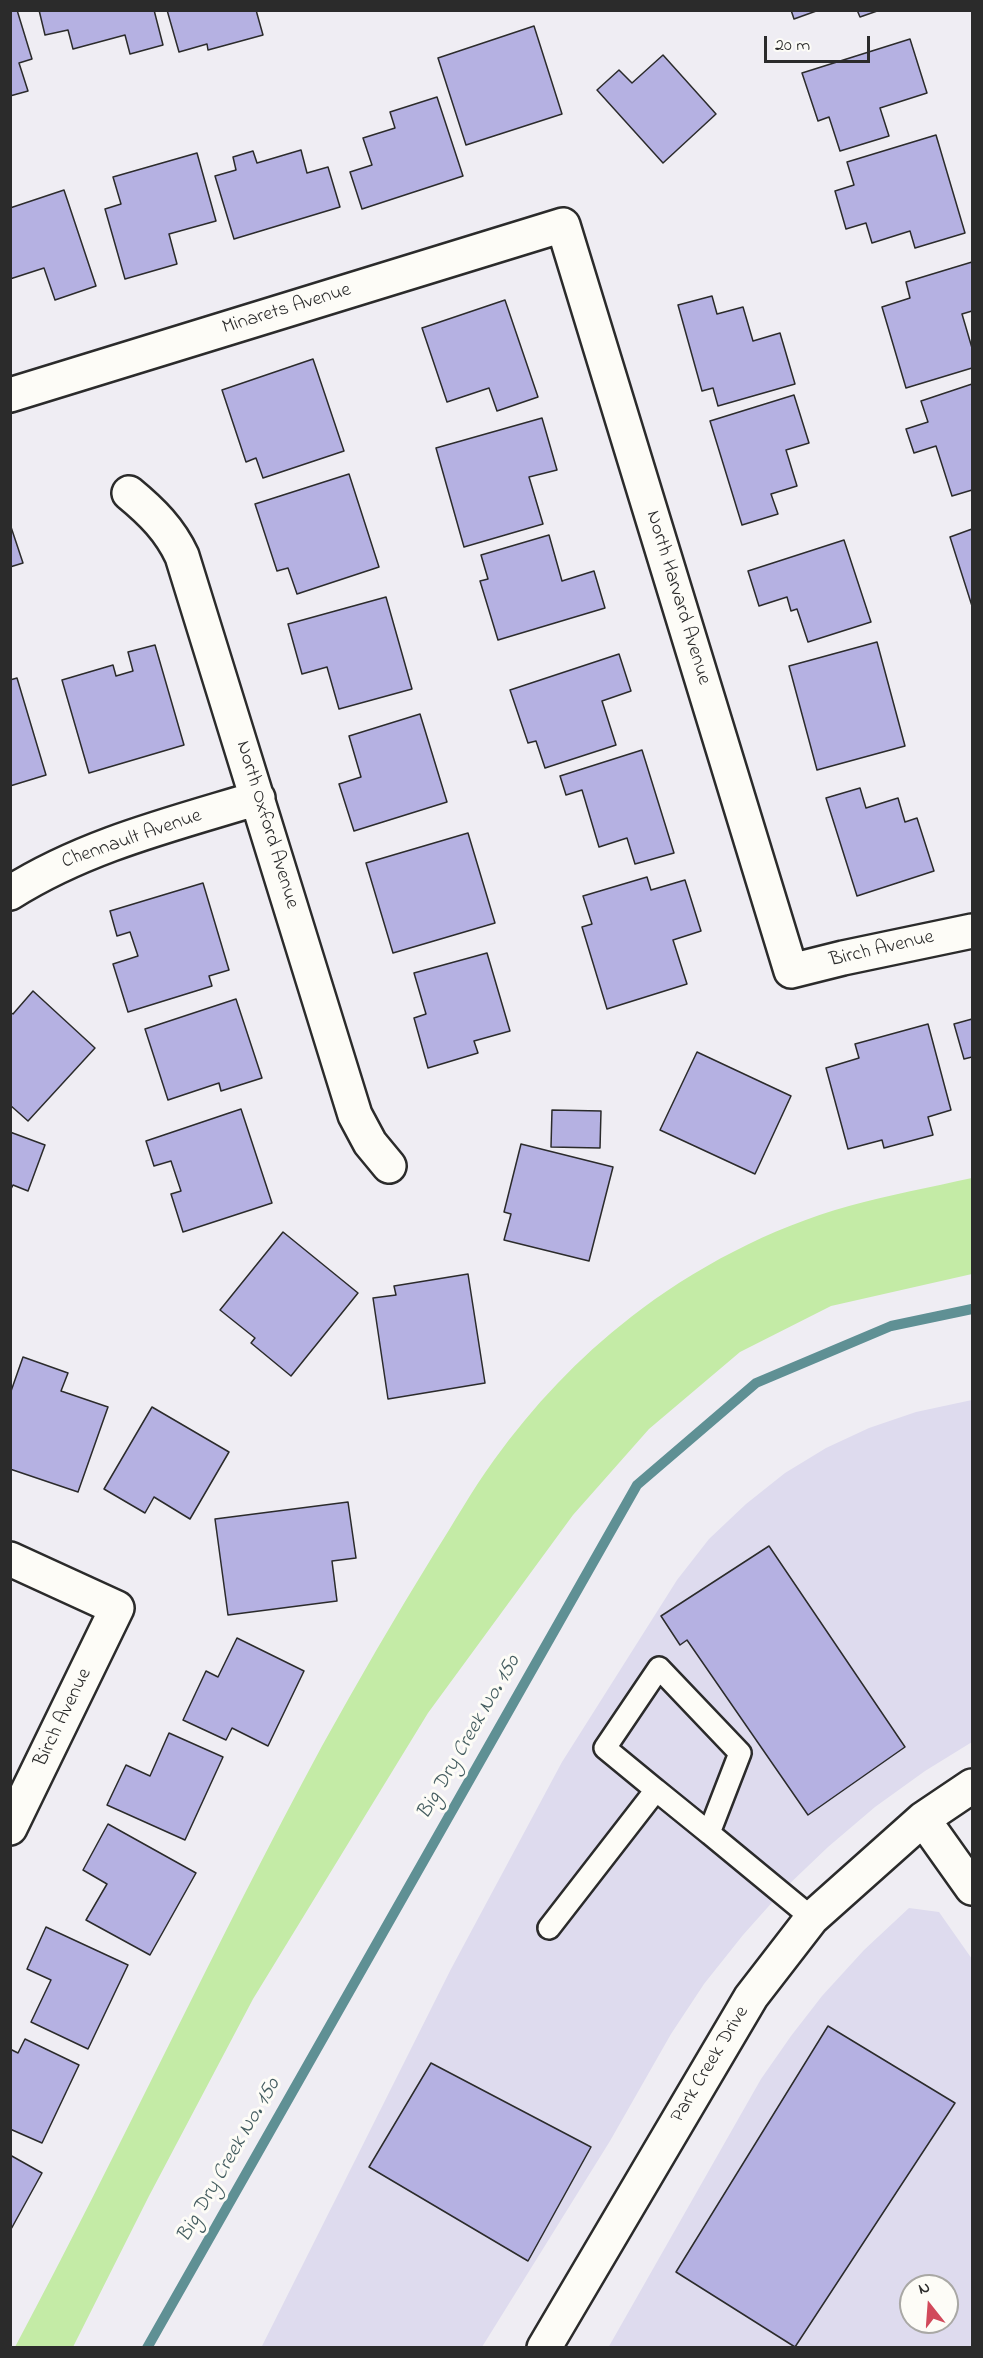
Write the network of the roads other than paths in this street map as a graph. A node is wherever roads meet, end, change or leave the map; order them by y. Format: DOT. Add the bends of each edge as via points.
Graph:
graph roads {
  1 [pos="563,225"];
  2 [pos="10,395"];
  3 [pos="129,493"];
  4 [pos="258,798"];
  5 [pos="10,893"];
  6 [pos="972,931"];
  7 [pos="791,971"];
  8 [pos="390,1166"];
  9 [pos="10,1559"];
  10 [pos="972,1786"];
  11 [pos="656,1790"];
  12 [pos="923,1819"];
  13 [pos="10,1828"];
  14 [pos="709,1833"];
  15 [pos="972,1888"];
  16 [pos="812,1918"];
  17 [pos="549,1928"];
  18 [pos="544,2348"];
  1 -- 2 [label="street, Minarets Avenue"];
  1 -- 7 [label="street, North Harvard Avenue"];
  3 -- 4 [label="street, North Oxford Avenue" via="160,521 182,556"];
  4 -- 5 [label="street, Chennault Avenue" via="82,854"];
  4 -- 8 [label="street, North Oxford Avenue" via="355,1115 369,1143"];
  6 -- 7 [label="street, Birch Avenue"];
  9 -- 13 [label="street, Birch Avenue" via="117,1608"];
  10 -- 12 [label="street, Park Creek Drive"];
  11 -- 14 [label="lane"];
  11 -- 14 [label="lane" via="605,1748 659,1668 740,1753"];
  11 -- 17 [label="lane"];
  12 -- 15 [label="street"];
  12 -- 16 [label="street, Park Creek Drive"];
  14 -- 16 [label="lane"];
  16 -- 18 [label="street, Park Creek Drive" via="751,1997"];
}
